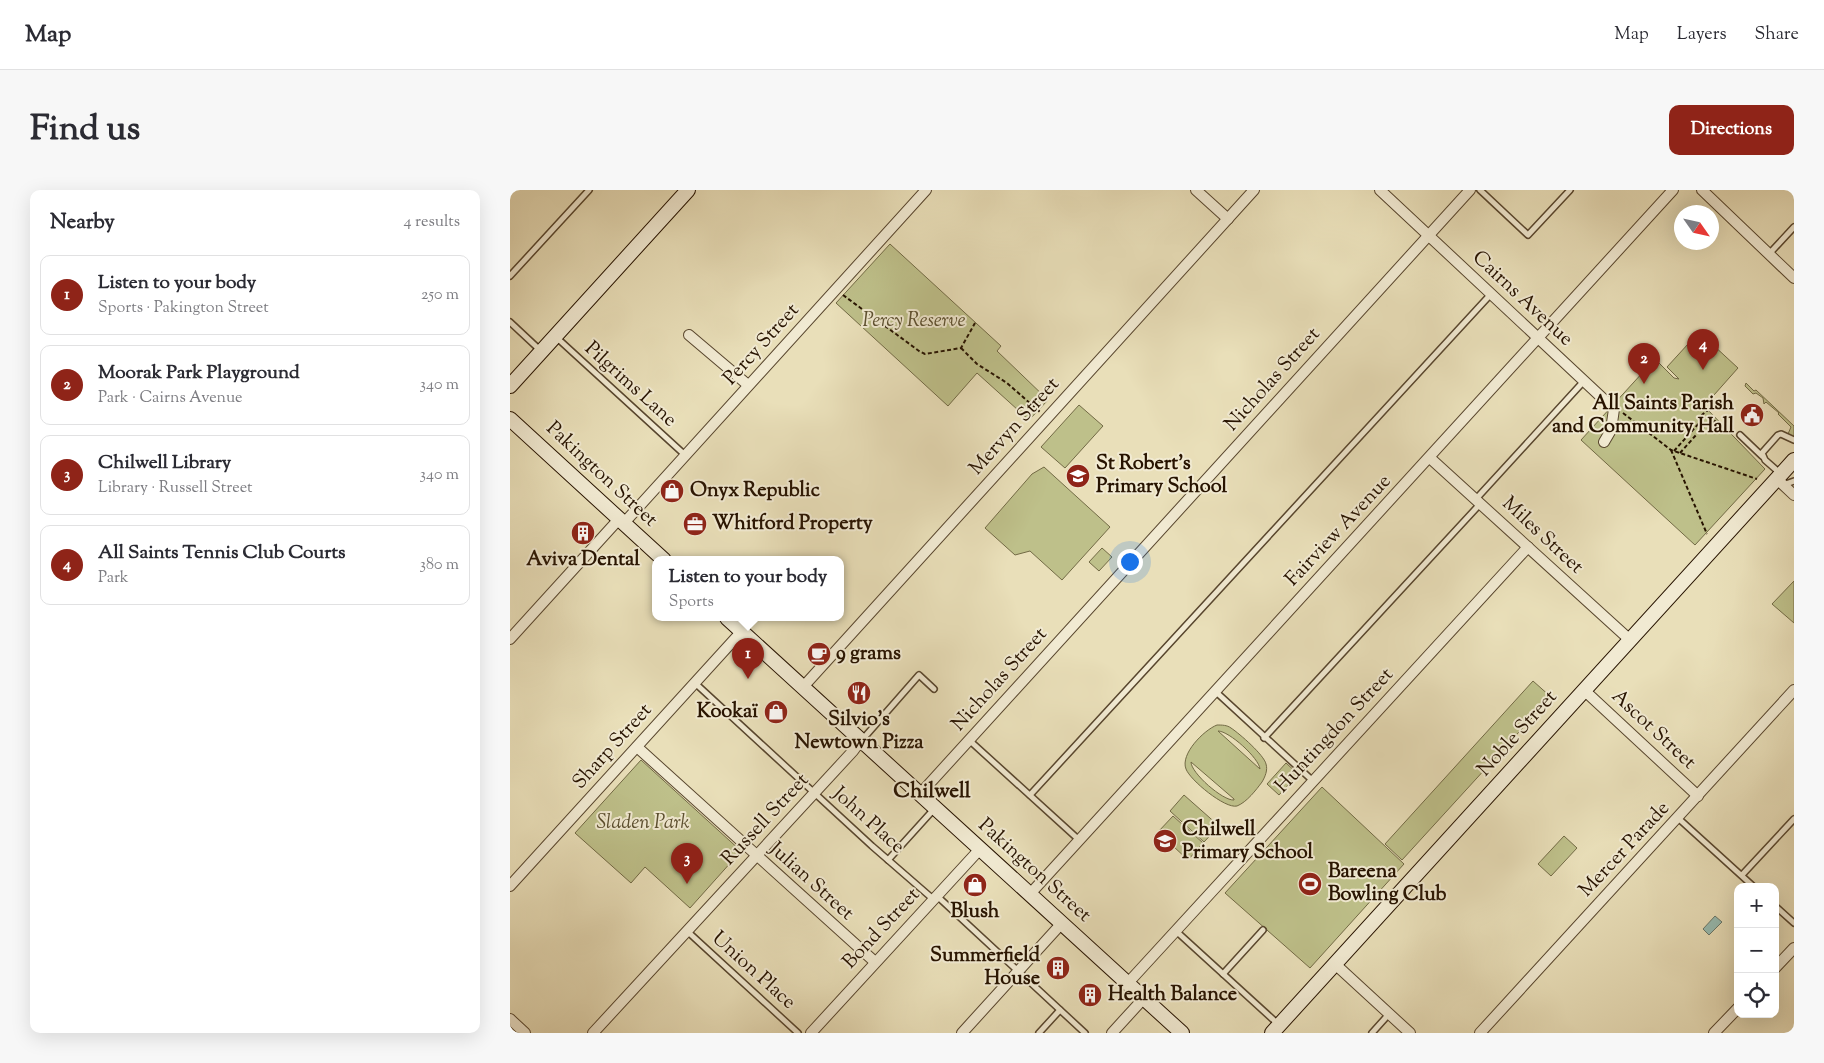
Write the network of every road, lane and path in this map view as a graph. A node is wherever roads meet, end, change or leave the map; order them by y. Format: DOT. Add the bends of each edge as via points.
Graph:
graph roads {
  1 [pos="589,190"];
  2 [pos="688,190"];
  3 [pos="926,190"];
  4 [pos="1196,190"];
  5 [pos="1254,190"];
  6 [pos="1380,190"];
  7 [pos="1470,190"];
  8 [pos="1480,190"];
  9 [pos="1570,190"];
  10 [pos="1673,190"];
  11 [pos="1702,190"];
  12 [pos="1228,218"];
  13 [pos="1794,227"];
  14 [pos="1428,235"];
  15 [pos="1769,254"];
  16 [pos="510,276"];
  17 [pos="1794,278"];
  18 [pos="835,290"];
  19 [pos="1491,294"];
  20 [pos="510,322"];
  21 [pos="975,323"];
  22 [pos="555,336"];
  23 [pos="689,336"];
  24 [pos="1539,338"];
  25 [pos="961,348"];
  26 [pos="542,351"];
  27 [pos="1584,380"];
  28 [pos="748,385"];
  29 [pos="510,386"];
  30 [pos="1614,409"];
  31 [pos="1707,412"];
  32 [pos="510,418"];
  33 [pos="1047,418"];
  34 [pos="1714,419"];
  35 [pos="1701,421"];
  36 [pos="1705,425"];
  37 [pos="1784,428"];
  38 [pos="1781,434"];
  39 [pos="1740,435"];
  40 [pos="1794,440"];
  41 [pos="1604,442"];
  42 [pos="1672,450"];
  43 [pos="1680,453"];
  44 [pos="685,455"];
  45 [pos="1762,457"];
  46 [pos="1430,458"];
  47 [pos="1794,460"];
  48 [pos="1757,479"];
  49 [pos="1784,480"];
  50 [pos="1794,495"];
  51 [pos="1479,501"];
  52 [pos="622,521"];
  53 [pos="1707,534"];
  54 [pos="1528,546"];
  55 [pos="660,556"];
  56 [pos="730,621"];
  57 [pos="742,631"];
  58 [pos="510,639"];
  59 [pos="1630,640"];
  60 [pos="695,683"];
  61 [pos="803,687"];
  62 [pos="934,689"];
  63 [pos="1794,690"];
  64 [pos="1215,691"];
  65 [pos="1585,691"];
  66 [pos="1264,738"];
  67 [pos="861,740"];
  68 [pos="969,740"];
  69 [pos="637,747"];
  70 [pos="1313,781"];
  71 [pos="814,793"];
  72 [pos="920,794"];
  73 [pos="1030,795"];
  74 [pos="1698,796"];
  75 [pos="935,808"];
  76 [pos="1678,818"];
  77 [pos="1794,819"];
  78 [pos="1078,839"];
  79 [pos="980,849"];
  80 [pos="756,856"];
  81 [pos="888,860"];
  82 [pos="1742,875"];
  83 [pos="1750,883"];
  84 [pos="510,886"];
  85 [pos="1030,894"];
  86 [pos="935,898"];
  87 [pos="1779,910"];
  88 [pos="1062,923"];
  89 [pos="1794,923"];
  90 [pos="1176,930"];
  91 [pos="1263,930"];
  92 [pos="687,931"];
  93 [pos="1794,948"];
  94 [pos="875,962"];
  95 [pos="1335,964"];
  96 [pos="1779,964"];
  97 [pos="1017,972"];
  98 [pos="1223,974"];
  99 [pos="1127,984"];
  100 [pos="1144,998"];
  101 [pos="1060,1010"];
  102 [pos="1734,1012"];
  103 [pos="1390,1014"];
  104 [pos="510,1019"];
  105 [pos="1275,1029"];
  106 [pos="525,1033"];
  107 [pos="594,1033"];
  108 [pos="798,1033"];
  109 [pos="811,1033"];
  110 [pos="962,1033"];
  111 [pos="1039,1033"];
  112 [pos="1085,1033"];
  113 [pos="1112,1033"];
  114 [pos="1182,1033"];
  115 [pos="1372,1033"];
  116 [pos="1410,1033"];
  117 [pos="1480,1033"];
  118 [pos="1714,1033"];
  1 -- 16 [label="lane"];
  2 -- 22 [label="street"];
  3 -- 18 [label="street, Percy Street"];
  4 -- 12 [label="street"];
  5 -- 12 [label="street, Mervyn Street"];
  6 -- 14 [label="street, Cairns Avenue"];
  7 -- 14 [label="street, Nicholas Street"];
  8 -- 9 [label="lane" via="1528,235"];
  10 -- 24 [label="street, Fairview Avenue"];
  11 -- 15 [label="street"];
  12 -- 33 [label="street, Mervyn Street"];
  13 -- 15 [label="lane"];
  14 -- 19 [label="street, Cairns Avenue"];
  14 -- 68 [label="street, Nicholas Street"];
  15 -- 17 [label="street"];
  18 -- 25 [label="path" via="925,354"];
  18 -- 28 [label="street, Percy Street"];
  19 -- 24 [label="street, Cairns Avenue"];
  19 -- 73 [label="lane"];
  20 -- 26 [label="lane"];
  21 -- 25 [label="path"];
  22 -- 26 [label="street"];
  22 -- 44 [label="lane, Pilgrims Lane"];
  23 -- 28 [label="street"];
  24 -- 27 [label="street, Cairns Avenue"];
  24 -- 46 [label="street, Fairview Avenue"];
  25 -- 33 [label="path"];
  26 -- 29 [label="street"];
  27 -- 30 [label="street, Cairns Avenue"];
  27 -- 51 [label="lane"];
  28 -- 44 [label="street, Percy Street"];
  30 -- 41 [label="street" via="1611,430"];
  30 -- 42 [label="path"];
  31 -- 35 [label="path"];
  32 -- 52 [label="street, Pakington Street"];
  33 -- 61 [label="street, Mervyn Street"];
  34 -- 36 [label="path" via="1713,423"];
  35 -- 36 [label="path"];
  35 -- 42 [label="path"];
  36 -- 43 [label="path"];
  37 -- 38 [label="lane"];
  38 -- 40 [label="lane"];
  38 -- 45 [label="lane" via="1764,450"];
  39 -- 45 [label="lane"];
  42 -- 43 [label="path"];
  42 -- 53 [label="path"];
  43 -- 48 [label="path"];
  44 -- 52 [label="street, Percy Street"];
  45 -- 49 [label="lane"];
  46 -- 51 [label="street, Miles Street"];
  46 -- 64 [label="street, Fairview Avenue"];
  47 -- 49 [label="street, Noble Street"];
  49 -- 50 [label="street"];
  49 -- 59 [label="street, Noble Street"];
  51 -- 54 [label="street, Miles Street"];
  51 -- 66 [label="lane"];
  52 -- 55 [label="street, Pakington Street"];
  52 -- 58 [label="street, Percy Street"];
  54 -- 59 [label="street, Miles Street"];
  54 -- 70 [label="street, Huntingdon Street"];
  56 -- 57 [label="street, Pakington Street"];
  57 -- 60 [label="street, Sharp Street"];
  57 -- 61 [label="street, Pakington Street"];
  59 -- 65 [label="street, Noble Street"];
  60 -- 69 [label="street, Sharp Street"];
  60 -- 71 [label="lane, John Place"];
  61 -- 67 [label="street, Pakington Street"];
  62 -- 67 [label="lane" via="919,675"];
  63 -- 74 [label="street, Mercer Parade"];
  64 -- 66 [label="lane"];
  64 -- 78 [label="street, Fairview Avenue"];
  65 -- 74 [label="street, Ascot Street"];
  65 -- 95 [label="street, Noble Street"];
  66 -- 70 [label="lane"];
  67 -- 71 [label="street, Russell Street"];
  67 -- 72 [label="street, Pakington Street"];
  68 -- 72 [label="street, Nicholas Street"];
  68 -- 73 [label="lane"];
  69 -- 80 [label="street, Julian Street"];
  69 -- 84 [label="street, Sharp Street"];
  70 -- 90 [label="street, Huntingdon Street"];
  71 -- 80 [label="street, Russell Street"];
  71 -- 81 [label="lane, John Place"];
  72 -- 75 [label="street, Pakington Street"];
  73 -- 78 [label="lane"];
  74 -- 76 [label="street, Mercer Parade"];
  75 -- 79 [label="street, Pakington Street"];
  75 -- 81 [label="lane"];
  76 -- 82 [label="lane"];
  76 -- 117 [label="street, Mercer Parade"];
  77 -- 82 [label="lane"];
  78 -- 85 [label="street, Fairview Avenue"];
  79 -- 85 [label="street, Pakington Street"];
  79 -- 86 [label="street, Bond Street"];
  80 -- 92 [label="street, Russell Street"];
  80 -- 94 [label="street, Julian Street"];
  81 -- 86 [label="lane, John Place"];
  82 -- 83 [label="lane"];
  85 -- 88 [label="street, Pakington Street"];
  86 -- 94 [label="street, Bond Street"];
  86 -- 97 [label="lane, John Place"];
  87 -- 89 [label="lane"];
  88 -- 97 [label="street"];
  88 -- 99 [label="street, Pakington Street"];
  90 -- 98 [label="lane"];
  90 -- 99 [label="street, Huntingdon Street"];
  91 -- 98 [label="lane"];
  92 -- 107 [label="street, Russell Street"];
  92 -- 108 [label="lane, Union Place"];
  93 -- 96 [label="street"];
  94 -- 109 [label="street, Bond Street"];
  95 -- 103 [label="street"];
  95 -- 105 [label="street, Noble Street"];
  97 -- 101 [label="lane, John Place"];
  97 -- 110 [label="street"];
  98 -- 105 [label="lane"];
  99 -- 100 [label="street, Pakington Street"];
  100 -- 113 [label="street"];
  100 -- 114 [label="street, Pakington Street"];
  101 -- 111 [label="lane"];
  101 -- 112 [label="lane, John Place"];
  102 -- 118 [label="street"];
  103 -- 115 [label="lane"];
  103 -- 116 [label="street"];
  104 -- 106 [label="street"];
}
